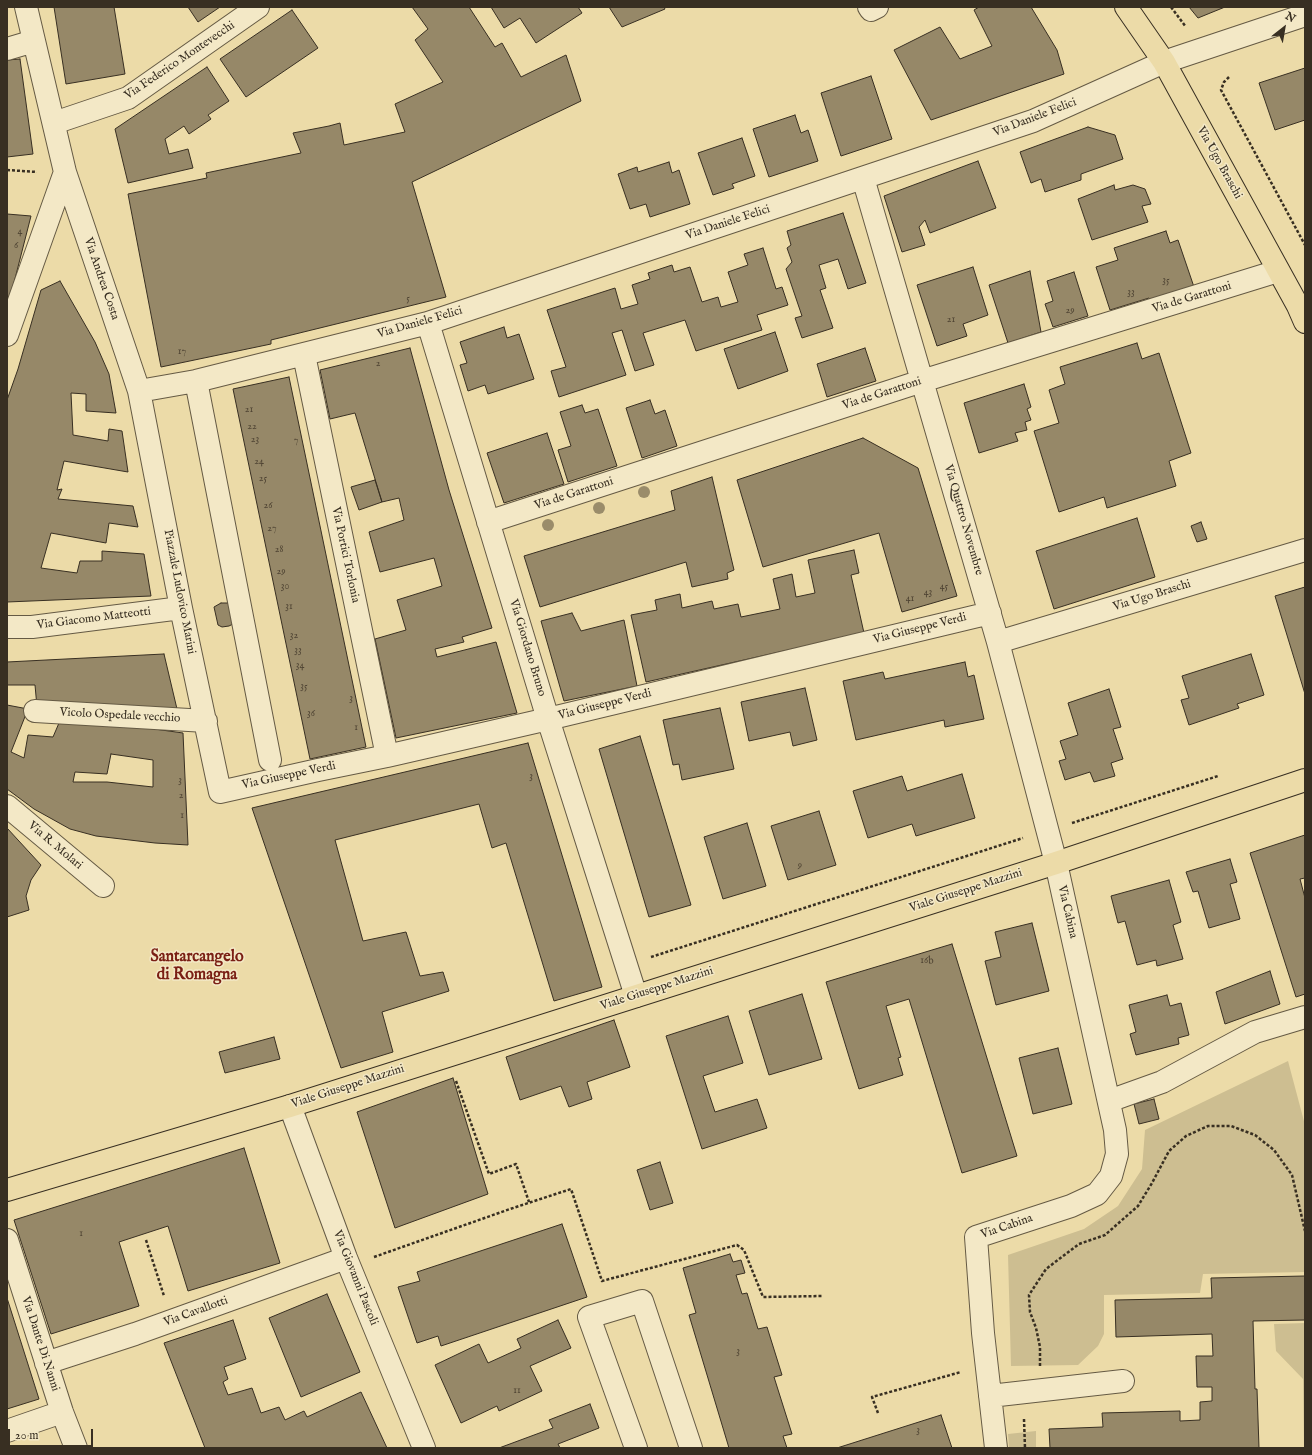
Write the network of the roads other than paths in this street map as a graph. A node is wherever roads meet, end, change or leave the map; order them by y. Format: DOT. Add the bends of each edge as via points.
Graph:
graph roads {
  1 [pos="26,7"];
  2 [pos="258,7"];
  3 [pos="869,7"];
  4 [pos="877,7"];
  5 [pos="1126,7"];
  6 [pos="1305,16"];
  7 [pos="34,41"];
  8 [pos="7,49"];
  9 [pos="1164,62"];
  10 [pos="54,123"];
  11 [pos="64,170"];
  12 [pos="863,178"];
  13 [pos="1278,271"];
  14 [pos="1305,322"];
  15 [pos="428,323"];
  16 [pos="7,335"];
  17 [pos="304,355"];
  18 [pos="196,381"];
  19 [pos="922,381"];
  20 [pos="139,391"];
  21 [pos="488,522"];
  22 [pos="1305,550"];
  23 [pos="181,608"];
  24 [pos="990,613"];
  25 [pos="7,627"];
  26 [pos="998,642"];
  27 [pos="35,711"];
  28 [pos="548,719"];
  29 [pos="206,721"];
  30 [pos="388,756"];
  31 [pos="270,760"];
  32 [pos="1305,780"];
  33 [pos="220,792"];
  34 [pos="7,806"];
  35 [pos="1056,864"];
  36 [pos="103,886"];
  37 [pos="636,996"];
  38 [pos="1305,1017"];
  39 [pos="1109,1101"];
  40 [pos="290,1106"];
  41 [pos="7,1190"];
  42 [pos="7,1240"];
  43 [pos="347,1262"];
  44 [pos="46,1363"];
  45 [pos="1124,1381"];
  46 [pos="990,1396"];
  47 [pos="62,1412"];
  48 [pos="7,1431"];
  49 [pos="76,1448"];
  50 [pos="424,1448"];
  51 [pos="636,1448"];
  52 [pos="691,1448"];
  53 [pos="996,1448"];
  1 -- 7 [label="street, Via Andrea Costa"];
  2 -- 10 [label="street, Via Federico Montevecchi" via="128,98"];
  3 -- 4 [label="street" via="871,10"];
  5 -- 9 [label="main road, Via Ugo Braschi"];
  6 -- 9 [label="street, Via Daniele Felici"];
  7 -- 8 [label="street"];
  7 -- 10 [label="street, Via Andrea Costa"];
  9 -- 12 [label="street, Via Daniele Felici" via="1033,121"];
  9 -- 13 [label="main road, Via Ugo Braschi"];
  10 -- 11 [label="street, Via Andrea Costa"];
  11 -- 16 [label="street"];
  11 -- 20 [label="street, Via Andrea Costa"];
  12 -- 15 [label="street, Via Daniele Felici"];
  12 -- 19 [label="street, Via Quattro Novembre"];
  13 -- 14 [label="main road, Via Ugo Braschi"];
  13 -- 19 [label="street, Via de Garattoni"];
  15 -- 17 [label="street, Via Daniele Felici"];
  15 -- 21 [label="street, Via Giordano Bruno"];
  17 -- 18 [label="street, Via Daniele Felici"];
  17 -- 30 [label="street, Via Portici Torlonia"];
  18 -- 20 [label="street, Via Daniele Felici"];
  18 -- 31 [label="street"];
  19 -- 21 [label="street, Via de Garattoni"];
  19 -- 24 [label="street, Via Quattro Novembre"];
  20 -- 23 [label="street, Piazzale Ludovico Marini"];
  21 -- 28 [label="street, Via Giordano Bruno"];
  22 -- 26 [label="street, Via Ugo Braschi"];
  23 -- 25 [label="street, Via Giacomo Matteotti" via="32,627"];
  23 -- 29 [label="street, Piazzale Ludovico Marini"];
  24 -- 26 [label="street, Via Quattro Novembre"];
  24 -- 28 [label="street, Via Giuseppe Verdi"];
  26 -- 35 [label="street, Via Quattro Novembre"];
  27 -- 29 [label="street, Vicolo Ospedale vecchio"];
  28 -- 30 [label="street, Via Giuseppe Verdi"];
  28 -- 37 [label="street, Via Giordano Bruno"];
  29 -- 33 [label="street, Piazzale Ludovico Marini"];
  30 -- 33 [label="street, Via Giuseppe Verdi"];
  32 -- 35 [label="main road, Viale Giuseppe Mazzini"];
  34 -- 36 [label="street, Via R. Molari"];
  35 -- 37 [label="main road, Viale Giuseppe Mazzini"];
  35 -- 39 [label="street, Via Cabina"];
  37 -- 40 [label="main road, Viale Giuseppe Mazzini"];
  38 -- 39 [label="street" via="1255,1032 1162,1082"];
  39 -- 46 [label="street, Via Cabina" via="1117,1154 1111,1176 1097,1194 1071,1206 976,1236"];
  40 -- 41 [label="main road, Viale Giuseppe Mazzini"];
  40 -- 43 [label="street, Via Giovanni Pascoli"];
  42 -- 44 [label="street, Via Dante Di Nanni"];
  43 -- 44 [label="street, Via Cavallotti"];
  43 -- 50 [label="street, Via Giovanni Pascoli"];
  44 -- 47 [label="street, Via Dante Di Nanni"];
  45 -- 46 [label="street"];
  46 -- 53 [label="street, Via Cabina"];
  47 -- 48 [label="street"];
  47 -- 49 [label="street, Via Dante Di Nanni"];
  51 -- 52 [label="street" via="589,1317 642,1301"];
}
